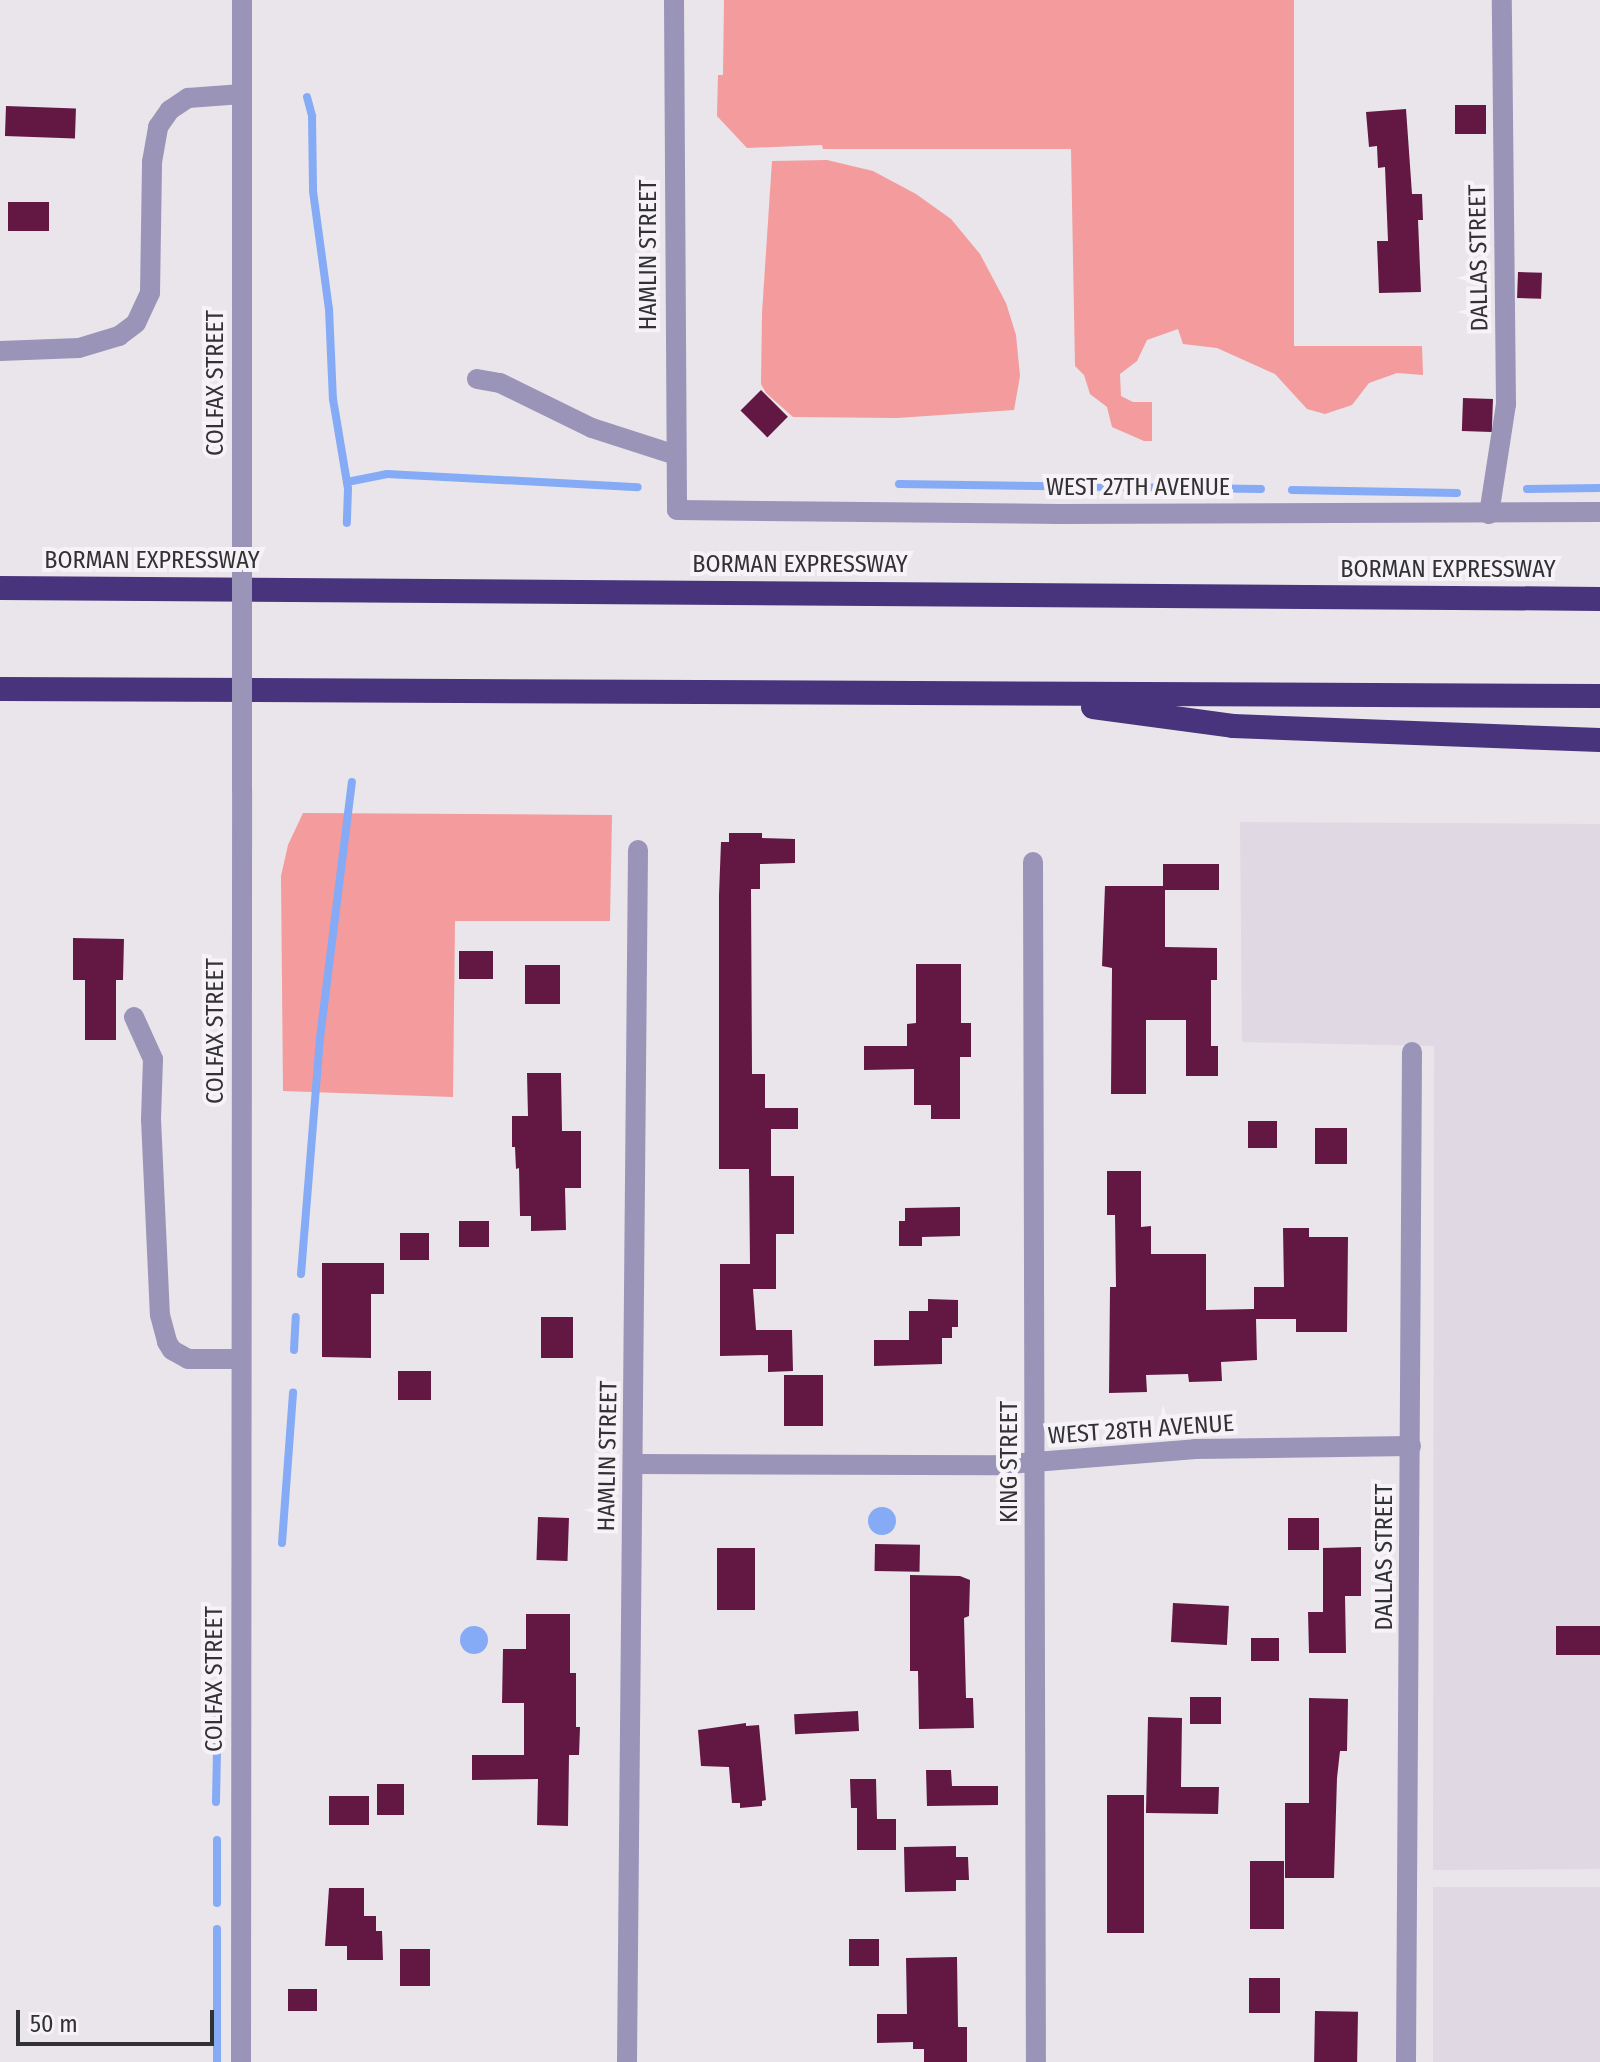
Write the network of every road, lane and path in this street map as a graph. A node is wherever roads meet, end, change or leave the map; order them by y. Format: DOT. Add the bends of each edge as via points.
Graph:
graph roads {
  1 [pos="242,0"];
  2 [pos="674,0"];
  3 [pos="1502,0"];
  4 [pos="242,94"];
  5 [pos="0,351"];
  6 [pos="477,379"];
  7 [pos="676,455"];
  8 [pos="677,510"];
  9 [pos="1600,512"];
  10 [pos="1489,514"];
  11 [pos="0,588"];
  12 [pos="1600,599"];
  13 [pos="0,689"];
  14 [pos="1000,694"];
  15 [pos="1600,696"];
  16 [pos="1600,740"];
  17 [pos="638,850"];
  18 [pos="1033,862"];
  19 [pos="134,1017"];
  20 [pos="1412,1052"];
  21 [pos="241,1359"];
  22 [pos="1411,1446"];
  23 [pos="1036,1463"];
  24 [pos="635,1464"];
  25 [pos="241,2062"];
  26 [pos="627,2062"];
  27 [pos="1036,2062"];
  28 [pos="1406,2062"];
  1 -- 4 [label="street, COLFAX STREET"];
  2 -- 7 [label="street, HAMLIN STREET"];
  3 -- 10 [label="street, DALLAS STREET" via="1507,388"];
  4 -- 5 [label="street" via="188,98 158,127 152,162 150,293 136,323 119,336 79,348"];
  4 -- 21 [label="street, COLFAX STREET, bridge"];
  6 -- 7 [label="street" via="500,383 592,428"];
  7 -- 8 [label="street, HAMLIN STREET"];
  8 -- 10 [label="street, WEST 27TH AVENUE"];
  9 -- 10 [label="street, WEST 27TH AVENUE"];
  11 -- 12 [label="highway, BORMAN EXPRESSWAY"];
  13 -- 14 [label="highway"];
  14 -- 15 [label="highway"];
  14 -- 16 [label="highway" via="1233,726"];
  17 -- 24 [label="street, HAMLIN STREET"];
  18 -- 23 [label="street, KING STREET"];
  19 -- 21 [label="street" via="153,1059 160,1315 167,1342 188,1359"];
  20 -- 22 [label="street, DALLAS STREET"];
  21 -- 25 [label="street, COLFAX STREET"];
  22 -- 23 [label="street, WEST 28TH AVENUE" via="1195,1449"];
  22 -- 28 [label="street, DALLAS STREET"];
  23 -- 24 [label="street, WEST 28TH AVENUE"];
  23 -- 27 [label="street, KING STREET"];
  24 -- 26 [label="street, HAMLIN STREET"];
}
